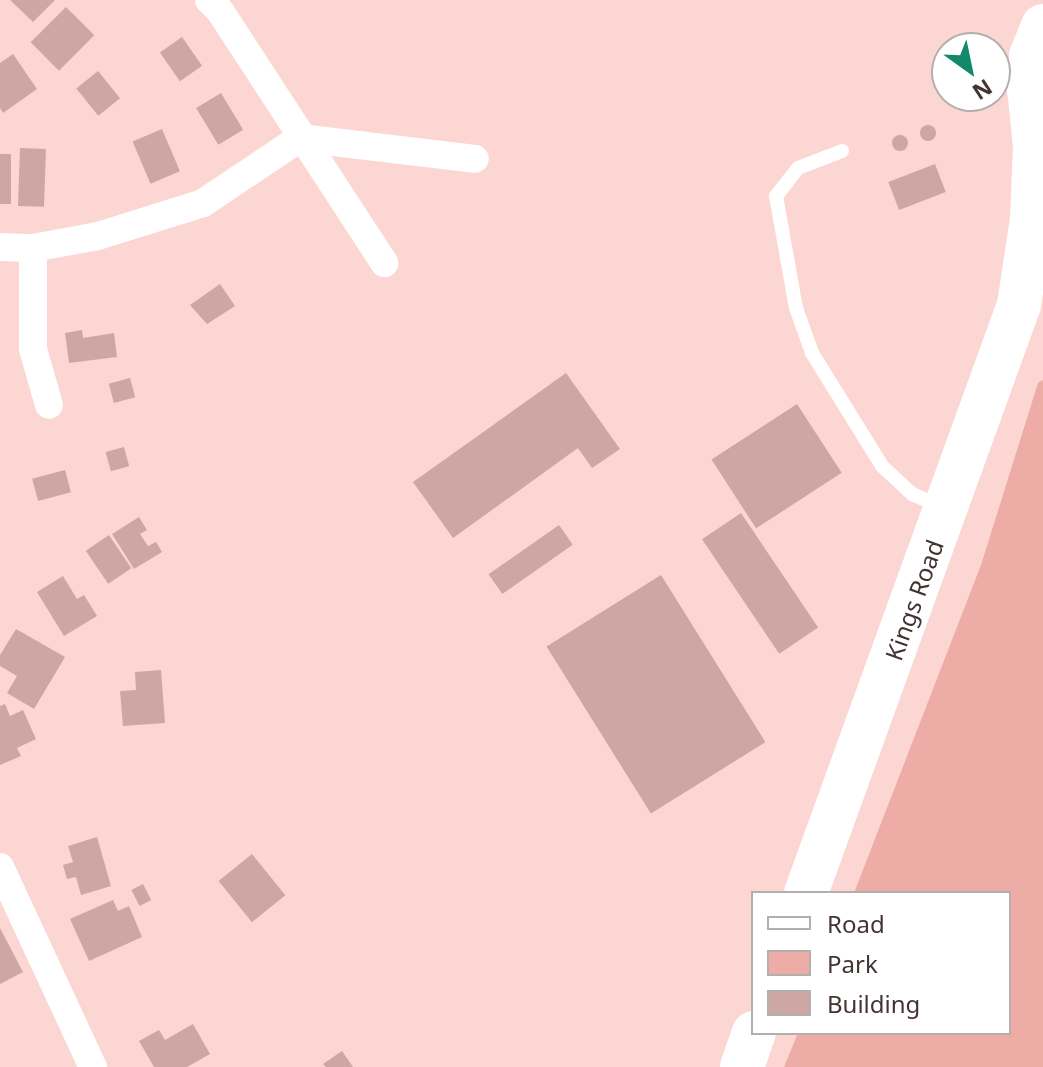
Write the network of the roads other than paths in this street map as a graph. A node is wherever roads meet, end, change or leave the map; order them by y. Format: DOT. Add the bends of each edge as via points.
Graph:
graph roads {
  1 [pos="209,0"];
  2 [pos="1043,26"];
  3 [pos="300,138"];
  4 [pos="842,151"];
  5 [pos="1039,154"];
  6 [pos="475,159"];
  7 [pos="0,247"];
  8 [pos="33,248"];
  9 [pos="384,263"];
  10 [pos="1031,290"];
  11 [pos="49,405"];
  12 [pos="948,508"];
  13 [pos="0,867"];
  14 [pos="807,891"];
  15 [pos="753,1035"];
  16 [pos="93,1067"];
  17 [pos="742,1067"];
  1 -- 3 [label="street"];
  2 -- 5 [label="highway, Kings Road" via="1031,56 1030,102"];
  3 -- 6 [label="street"];
  3 -- 8 [label="street" via="203,203 98,236"];
  3 -- 9 [label="street"];
  4 -- 12 [label="lane" via="798,168 776,196 796,308 812,353 882,466 912,494 931,506"];
  5 -- 10 [label="highway, Kings Road"];
  7 -- 8 [label="street"];
  8 -- 11 [label="street" via="33,349"];
  10 -- 12 [label="highway, Kings Road"];
  12 -- 14 [label="highway, Kings Road"];
  13 -- 16 [label="street"];
  15 -- 17 [label="highway"];
}
